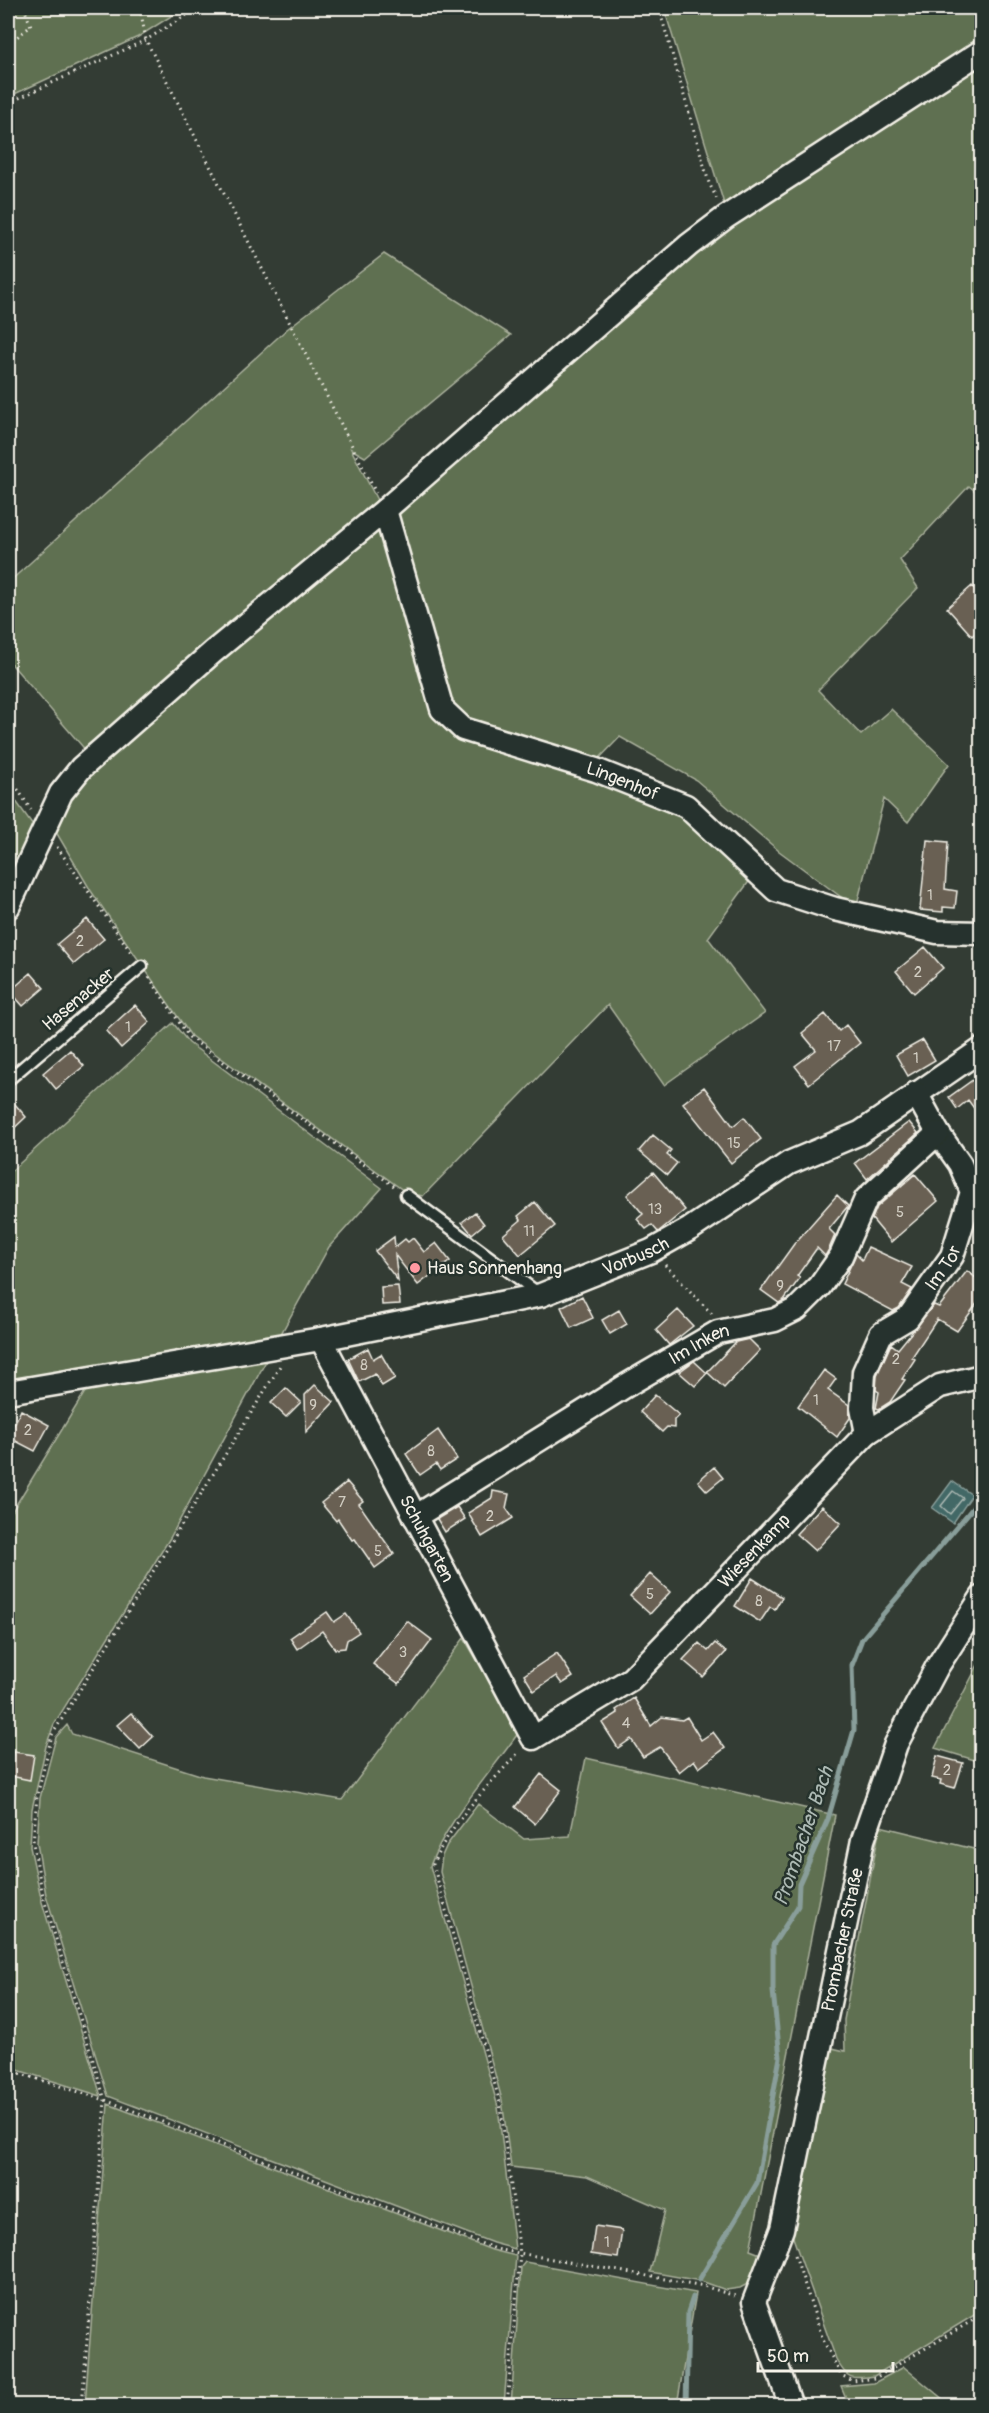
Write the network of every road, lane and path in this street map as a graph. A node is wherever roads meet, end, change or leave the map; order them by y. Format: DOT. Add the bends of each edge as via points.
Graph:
graph roads {
  1 [pos="24,8"];
  2 [pos="140,8"];
  3 [pos="198,8"];
  4 [pos="659,8"];
  5 [pos="146,40"];
  6 [pos="8,44"];
  7 [pos="981,51"];
  8 [pos="8,103"];
  9 [pos="726,217"];
  10 [pos="385,510"];
  11 [pos="8,774"];
  12 [pos="44,829"];
  13 [pos="8,908"];
  14 [pos="981,933"];
  15 [pos="142,966"];
  16 [pos="981,1049"];
  17 [pos="8,1080"];
  18 [pos="916,1093"];
  19 [pos="938,1134"];
  20 [pos="977,1191"];
  21 [pos="406,1195"];
  22 [pos="972,1225"];
  23 [pos="651,1251"];
  24 [pos="541,1295"];
  25 [pos="727,1330"];
  26 [pos="321,1339"];
  27 [pos="294,1343"];
  28 [pos="981,1376"];
  29 [pos="8,1392"];
  30 [pos="867,1433"];
  31 [pos="415,1518"];
  32 [pos="981,1597"];
  33 [pos="533,1738"];
  34 [pos="8,2070"];
  35 [pos="105,2100"];
  36 [pos="782,2229"];
  37 [pos="520,2254"];
  38 [pos="754,2302"];
  39 [pos="981,2315"];
  40 [pos="82,2406"];
  41 [pos="507,2406"];
  42 [pos="791,2406"];
  1 -- 6 [label="path" via="31,26"];
  2 -- 5 [label="path"];
  3 -- 5 [label="path"];
  4 -- 9 [label="path" via="709,183"];
  5 -- 8 [label="path"];
  5 -- 10 [label="path"];
  7 -- 9 [label="street"];
  9 -- 10 [label="street"];
  10 -- 12 [label="street" via="213,652 81,768 60,793"];
  10 -- 14 [label="street, Lingenhof" via="442,709 463,729 596,770 686,806 776,891 937,932"];
  11 -- 12 [label="path"];
  12 -- 13 [label="street"];
  12 -- 15 [label="path"];
  15 -- 17 [label="lane, Hasenacker"];
  15 -- 21 [label="path" via="189,1037"];
  16 -- 18 [label="street, Vorbusch"];
  18 -- 19 [label="street, Im Tor"];
  18 -- 23 [label="street, Vorbusch" via="860,1133 789,1163"];
  19 -- 20 [label="street, Im Tor"];
  19 -- 25 [label="street, Im Inken" via="866,1199 841,1256 820,1286 797,1309 775,1320"];
  20 -- 22 [label="street, Im Tor"];
  21 -- 24 [label="lane"];
  22 -- 30 [label="street, Im Tor" via="908,1318 880,1334 864,1372 862,1408"];
  23 -- 24 [label="street, Vorbusch"];
  23 -- 25 [label="path"];
  24 -- 26 [label="street, Vorbusch"];
  25 -- 31 [label="street, Im Inken" via="627,1385"];
  26 -- 27 [label="street, Vorbusch"];
  26 -- 31 [label="street, Schuhgarten"];
  27 -- 29 [label="street, Vorbusch"];
  27 -- 35 [label="path" via="52,1735 47,1755 37,1796 33,1843 43,1896"];
  28 -- 30 [label="street, Wiesenkamp" via="940,1386"];
  30 -- 33 [label="street, Wiesenkamp" via="631,1679"];
  31 -- 33 [label="street, Schuhgarten"];
  32 -- 36 [label="street, Prombacher Straße" via="896,1744 863,1839"];
  33 -- 37 [label="path" via="484,1791 439,1850 433,1864 500,2103"];
  34 -- 35 [label="path"];
  35 -- 37 [label="path"];
  35 -- 40 [label="path"];
  36 -- 38 [label="street, Prombacher Straße"];
  36 -- 39 [label="path" via="791,2243 823,2340 841,2375 853,2381 875,2378"];
  37 -- 38 [label="path" via="704,2286"];
  37 -- 41 [label="path"];
  38 -- 42 [label="street"];
}
